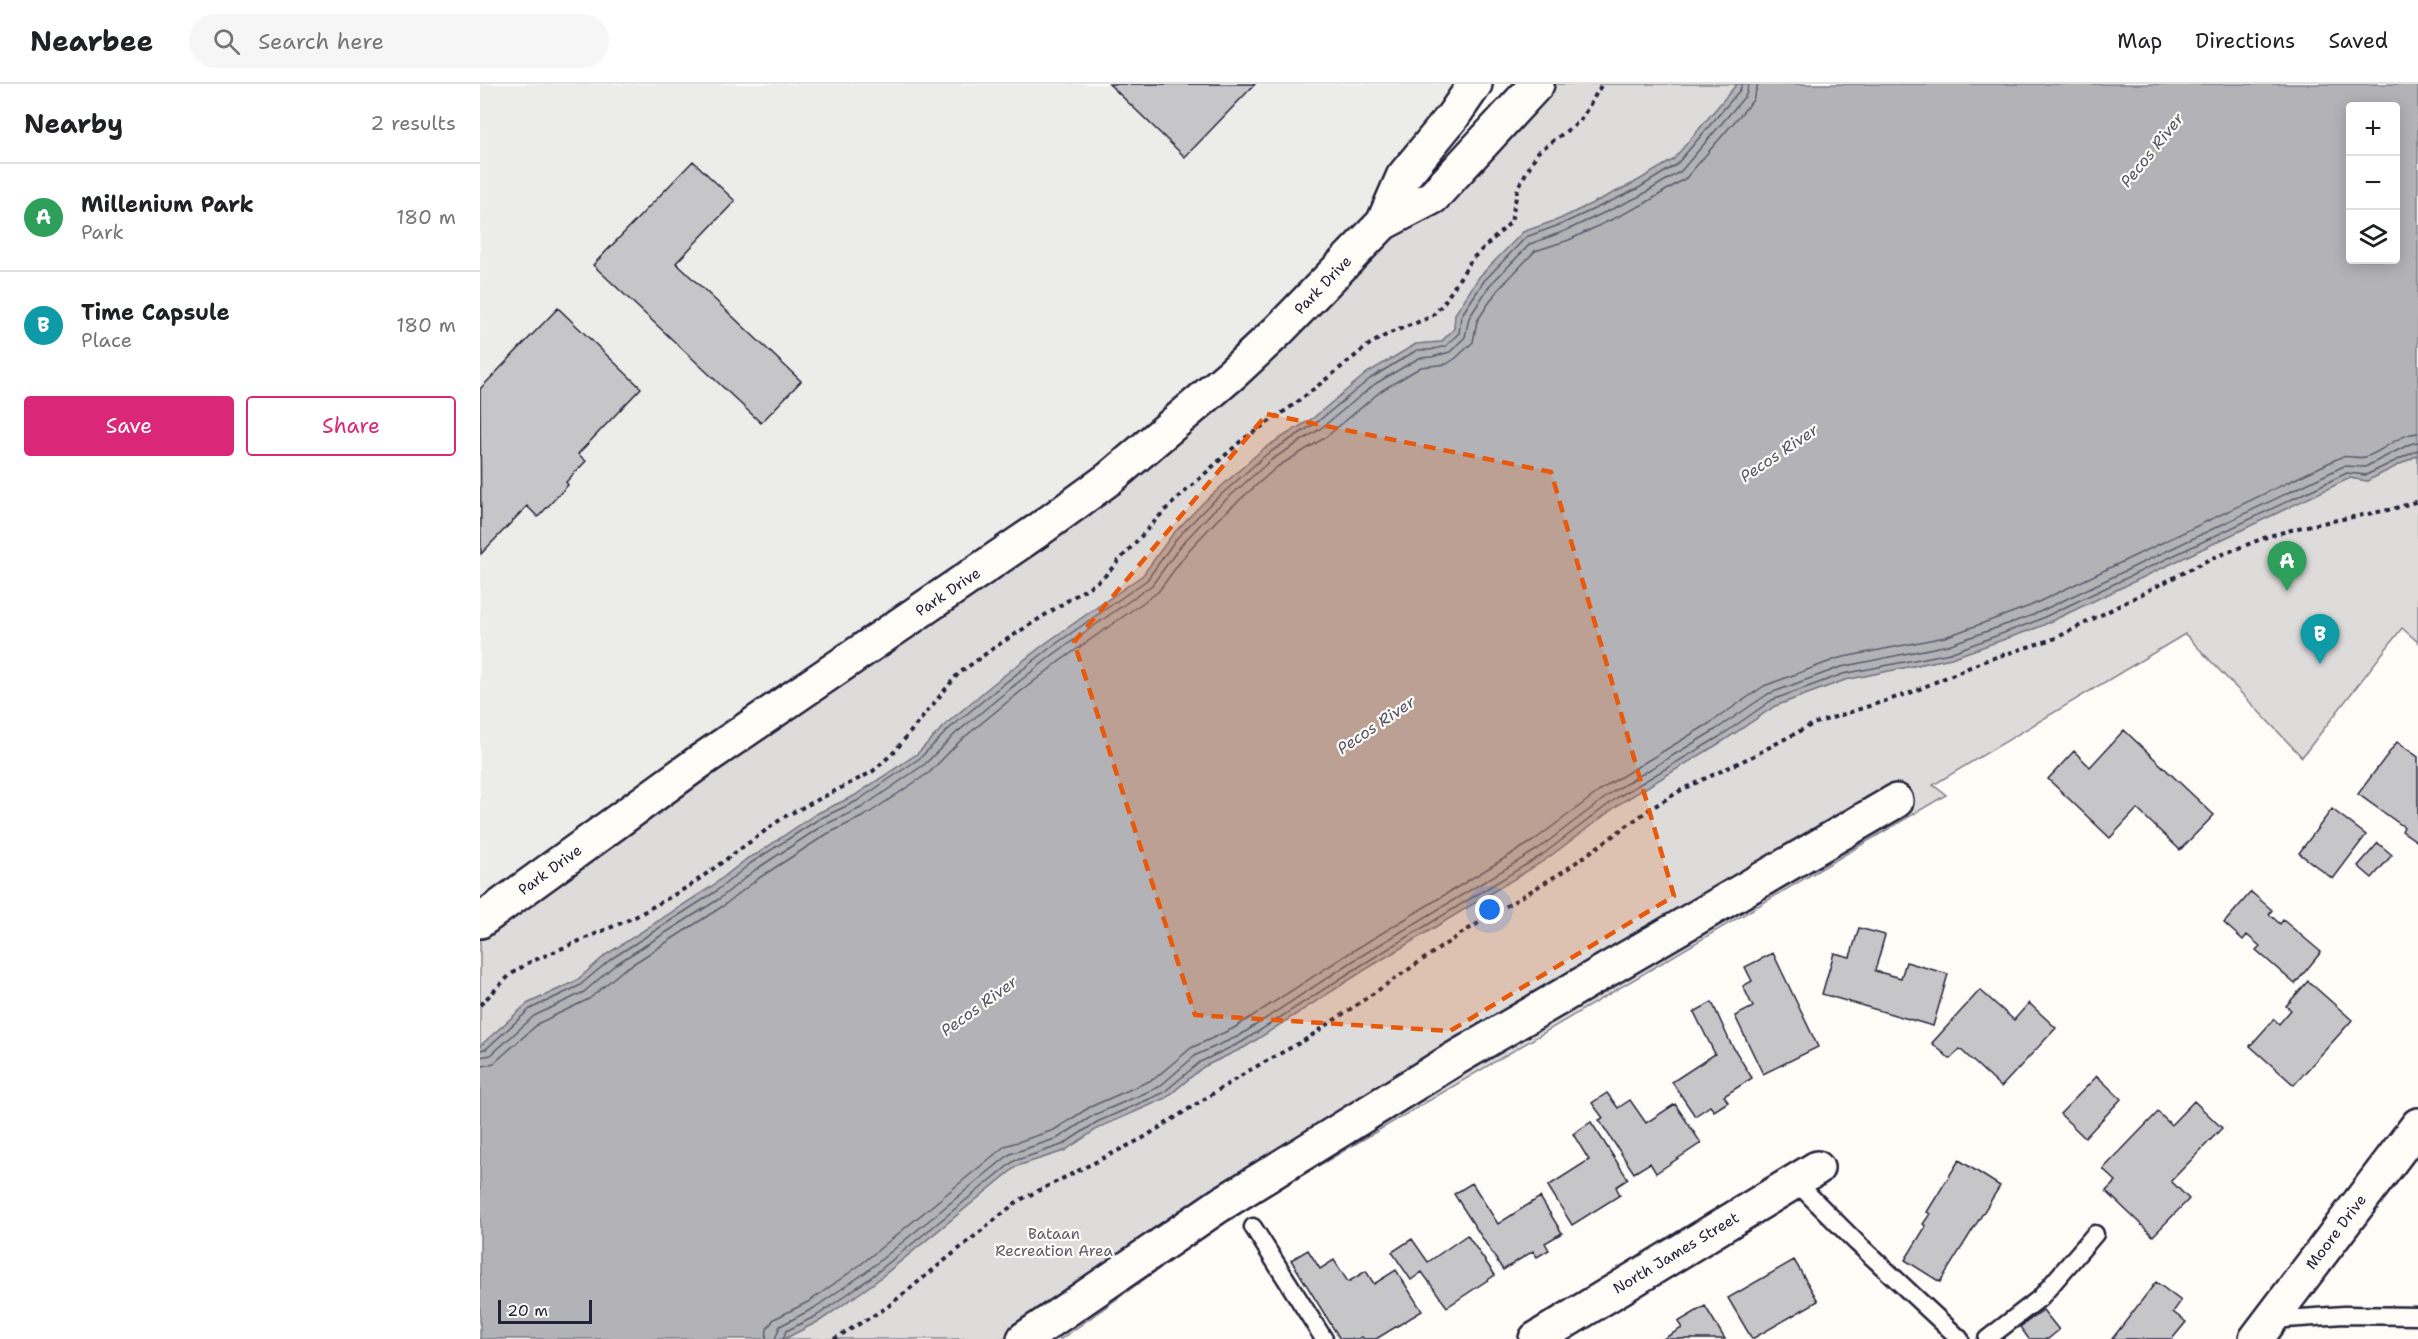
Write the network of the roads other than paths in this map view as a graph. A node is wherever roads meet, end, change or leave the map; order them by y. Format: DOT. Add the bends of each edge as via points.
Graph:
graph roads {
  1 [pos="1475,84"];
  2 [pos="1537,84"];
  3 [pos="1383,223"];
  4 [pos="1896,801"];
  5 [pos="480,921"];
  6 [pos="2418,1125"];
  7 [pos="1806,1174"];
  8 [pos="1253,1227"];
  9 [pos="2095,1234"];
  10 [pos="2418,1316"];
  11 [pos="2263,1329"];
  12 [pos="1024,1339"];
  13 [pos="1324,1339"];
  14 [pos="1536,1339"];
  15 [pos="1960,1339"];
  16 [pos="1987,1339"];
  1 -- 3 [label="street, Park Drive" via="1403,177"];
  2 -- 3 [label="street, Park Drive" via="1433,197"];
  3 -- 5 [label="street, Park Drive" via="1278,331 1110,478 699,762"];
  4 -- 12 [label="street" via="1456,1058 1218,1206"];
  6 -- 11 [label="street, Moore Drive"];
  7 -- 14 [label="street, North James Street"];
  7 -- 15 [label="lane" via="1856,1242"];
  8 -- 13 [label="lane"];
  9 -- 16 [label="lane" via="2040,1298"];
  10 -- 11 [label="lane" via="2344,1315"];
}
